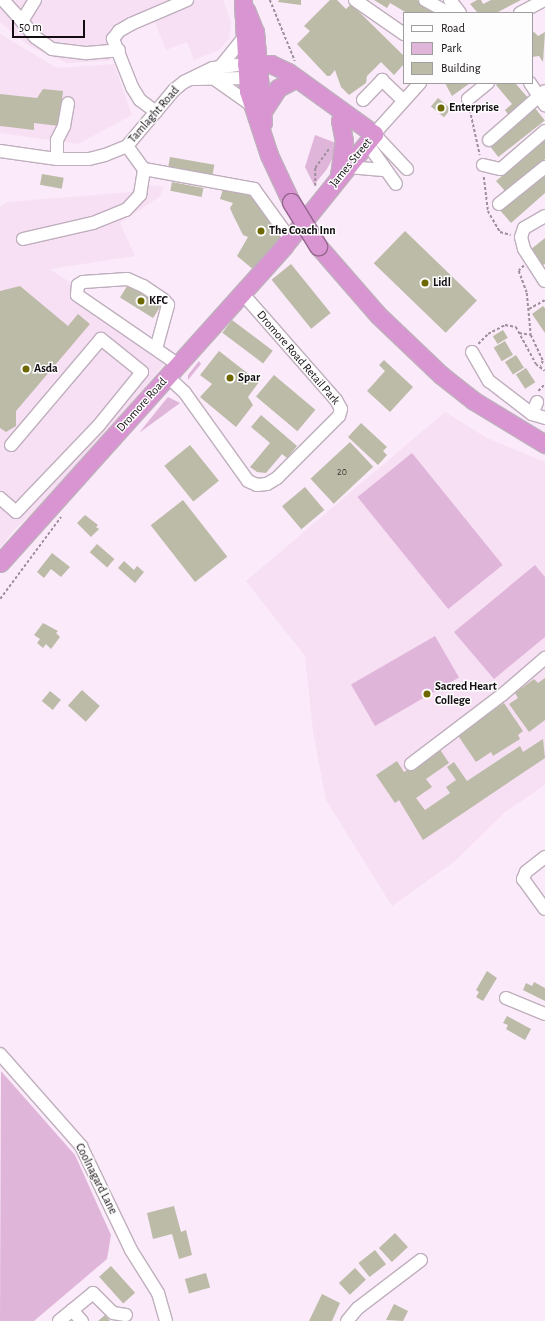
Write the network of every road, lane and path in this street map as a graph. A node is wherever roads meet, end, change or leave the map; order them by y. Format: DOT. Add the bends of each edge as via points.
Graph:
graph roads {
  1 [pos="3,0"];
  2 [pos="36,0"];
  3 [pos="187,0"];
  4 [pos="270,0"];
  5 [pos="355,0"];
  6 [pos="425,0"];
  7 [pos="450,0"];
  8 [pos="243,1"];
  9 [pos="541,3"];
  10 [pos="446,12"];
  11 [pos="459,12"];
  12 [pos="522,12"];
  13 [pos="22,21"];
  14 [pos="403,33"];
  15 [pos="249,35"];
  16 [pos="119,50"];
  17 [pos="220,67"];
  18 [pos="253,71"];
  19 [pos="294,74"];
  20 [pos="190,79"];
  21 [pos="216,80"];
  22 [pos="419,84"];
  23 [pos="487,84"];
  24 [pos="531,84"];
  25 [pos="468,98"];
  26 [pos="543,98"];
  27 [pos="363,100"];
  28 [pos="403,100"];
  29 [pos="68,103"];
  30 [pos="329,103"];
  31 [pos="257,108"];
  32 [pos="156,112"];
  33 [pos="340,120"];
  34 [pos="545,131"];
  35 [pos="370,138"];
  36 [pos="489,140"];
  37 [pos="344,141"];
  38 [pos="127,146"];
  39 [pos="0,151"];
  40 [pos="57,159"];
  41 [pos="483,165"];
  42 [pos="545,166"];
  43 [pos="144,170"];
  44 [pos="386,170"];
  45 [pos="407,170"];
  46 [pos="343,172"];
  47 [pos="396,184"];
  48 [pos="499,204"];
  49 [pos="316,207"];
  50 [pos="545,216"];
  51 [pos="23,239"];
  52 [pos="287,243"];
  53 [pos="531,260"];
  54 [pos="543,275"];
  55 [pos="243,294"];
  56 [pos="545,300"];
  57 [pos="529,309"];
  58 [pos="519,333"];
  59 [pos="531,335"];
  60 [pos="156,349"];
  61 [pos="472,352"];
  62 [pos="545,359"];
  63 [pos="543,361"];
  64 [pos="179,365"];
  65 [pos="541,367"];
  66 [pos="545,371"];
  67 [pos="168,377"];
  68 [pos="538,402"];
  69 [pos="532,414"];
  70 [pos="545,418"];
  71 [pos="545,444"];
  72 [pos="11,445"];
  73 [pos="0,498"];
  74 [pos="63,513"];
  75 [pos="0,564"];
  76 [pos="0,599"];
  77 [pos="545,658"];
  78 [pos="411,764"];
  79 [pos="545,857"];
  80 [pos="545,909"];
  81 [pos="506,998"];
  82 [pos="545,1014"];
  83 [pos="0,1054"];
  84 [pos="421,1260"];
  85 [pos="126,1316"];
  86 [pos="66,1317"];
  87 [pos="82,1321"];
  88 [pos="166,1321"];
  89 [pos="347,1321"];
  1 -- 13 [label="street"];
  2 -- 13 [label="street"];
  3 -- 16 [label="street" via="120,31 113,39"];
  4 -- 19 [label="path"];
  5 -- 14 [label="street"];
  6 -- 10 [label="street"];
  7 -- 11 [label="street"];
  8 -- 15 [label="highway"];
  9 -- 12 [label="street"];
  13 -- 16 [label="street" via="34,37 52,49 88,53"];
  15 -- 17 [label="street"];
  15 -- 18 [label="highway"];
  15 -- 19 [label="highway"];
  16 -- 32 [label="street" via="136,93"];
  17 -- 18 [label="street, Tamlaght Road"];
  17 -- 20 [label="street, Tamlaght Road"];
  18 -- 19 [label="highway" via="271,64"];
  18 -- 21 [label="street, Tamlaght Road"];
  18 -- 31 [label="highway"];
  19 -- 30 [label="highway"];
  19 -- 31 [label="highway"];
  20 -- 21 [label="street, Tamlaght Road"];
  20 -- 32 [label="street, Tamlaght Road" via="174,90"];
  21 -- 31 [label="street"];
  22 -- 28 [label="street, James Street"];
  23 -- 25 [label="street"];
  24 -- 26 [label="street"];
  26 -- 36 [label="street"];
  27 -- 28 [label="street" via="382,80"];
  28 -- 35 [label="street, James Street"];
  29 -- 40 [label="street" via="64,126 57,140"];
  30 -- 33 [label="highway"];
  30 -- 35 [label="highway" via="355,118"];
  31 -- 71 [label="highway, bridge" via="269,155 291,202 318,246 378,315 441,375 474,401"];
  32 -- 38 [label="street, Tamlaght Road"];
  33 -- 35 [label="highway"];
  33 -- 37 [label="highway"];
  34 -- 41 [label="street" via="501,169"];
  35 -- 44 [label="street"];
  35 -- 45 [label="street"];
  35 -- 46 [label="highway, James Street"];
  37 -- 46 [label="highway"];
  37 -- 49 [label="path" via="334,144 315,168"];
  38 -- 40 [label="street, Tamlaght Road" via="89,159"];
  38 -- 43 [label="street"];
  39 -- 40 [label="street, Tamlaght Road"];
  42 -- 48 [label="street"];
  43 -- 51 [label="street" via="140,195 126,210 93,223"];
  43 -- 52 [label="street" via="254,189 277,222"];
  44 -- 46 [label="street"];
  44 -- 47 [label="street"];
  46 -- 49 [label="highway, James Street"];
  49 -- 52 [label="highway, James Street"];
  50 -- 53 [label="street" via="524,228 521,237 524,249"];
  52 -- 55 [label="highway, Dromore Road"];
  53 -- 54 [label="street"];
  53 -- 57 [label="path" via="519,271 527,293"];
  55 -- 64 [label="highway, Dromore Road"];
  55 -- 67 [label="street, Dromore Road Retail Park" via="336,400 341,409 339,416 277,478 267,484 257,485 248,481 185,393"];
  56 -- 57 [label="path"];
  57 -- 59 [label="path"];
  58 -- 59 [label="path"];
  58 -- 61 [label="path" via="516,327 505,325 488,334"];
  58 -- 65 [label="path" via="536,364"];
  59 -- 63 [label="path"];
  60 -- 60 [label="street" via="77,295 78,285 83,282 127,279 164,300 168,305"];
  60 -- 64 [label="street"];
  61 -- 69 [label="street" via="489,381"];
  62 -- 63 [label="path"];
  63 -- 65 [label="path"];
  64 -- 67 [label="highway, Dromore Road"];
  65 -- 66 [label="path"];
  67 -- 75 [label="highway, Dromore Road"];
  68 -- 69 [label="street"];
  69 -- 70 [label="street"];
  72 -- 73 [label="street" via="101,339 142,372 99,425 16,512"];
  74 -- 76 [label="path"];
  77 -- 78 [label="street" via="502,695"];
  79 -- 80 [label="street" via="526,872 524,879"];
  81 -- 82 [label="street"];
  83 -- 88 [label="street, Coolnagard Lane" via="81,1146 131,1250 158,1293"];
  84 -- 89 [label="street" via="358,1308"];
  85 -- 86 [label="street" via="113,1313 93,1293"];
  86 -- 87 [label="street"];
}
